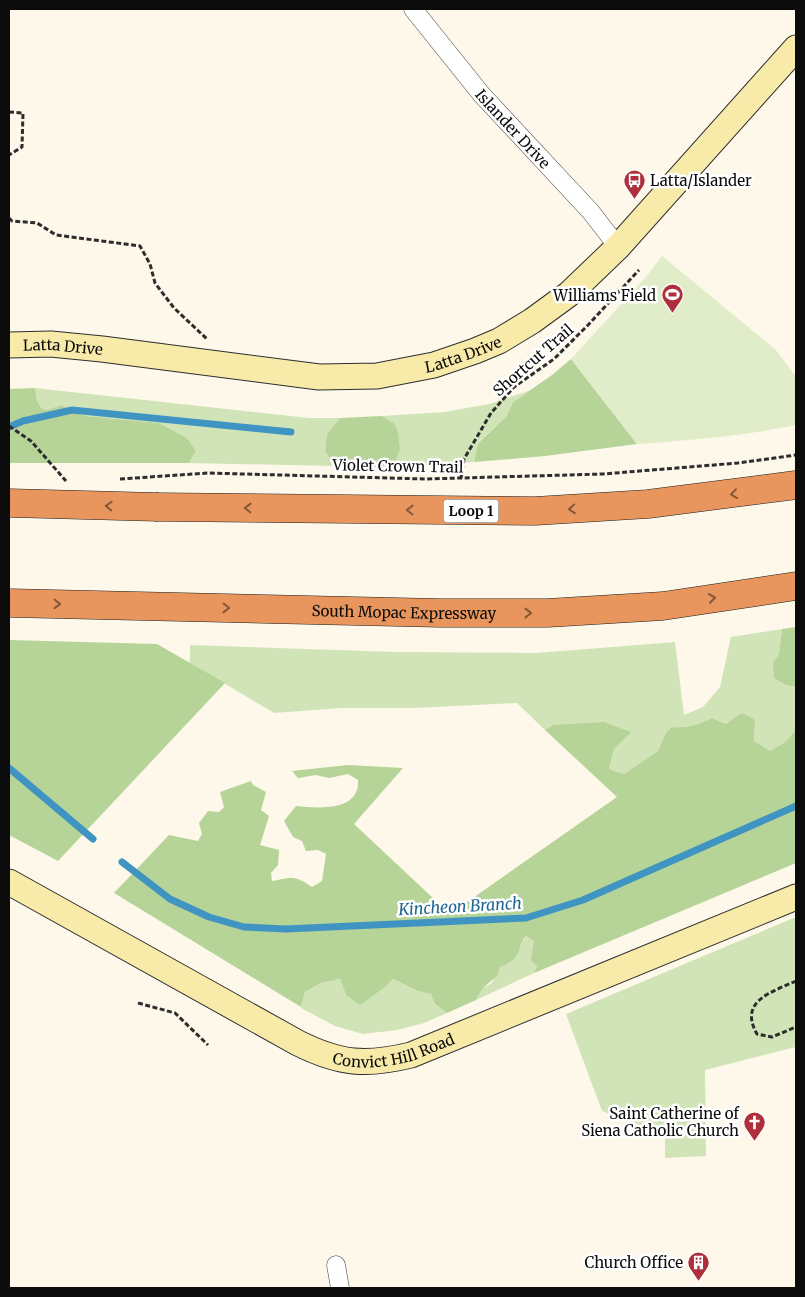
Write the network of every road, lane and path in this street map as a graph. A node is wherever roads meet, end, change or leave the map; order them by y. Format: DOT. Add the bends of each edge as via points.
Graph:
graph roads {
  1 [pos="413,9"];
  2 [pos="796,48"];
  3 [pos="9,112"];
  4 [pos="9,155"];
  5 [pos="9,218"];
  6 [pos="618,247"];
  7 [pos="638,270"];
  8 [pos="209,341"];
  9 [pos="9,345"];
  10 [pos="9,426"];
  11 [pos="796,454"];
  12 [pos="461,478"];
  13 [pos="115,480"];
  14 [pos="789,486"];
  15 [pos="59,488"];
  16 [pos="9,503"];
  17 [pos="796,586"];
  18 [pos="9,603"];
  19 [pos="9,882"];
  20 [pos="796,898"];
  21 [pos="796,981"];
  22 [pos="138,1003"];
  23 [pos="796,1027"];
  24 [pos="208,1045"];
  25 [pos="336,1265"];
  26 [pos="340,1288"];
  1 -- 6 [label="street, Islander Drive" via="482,95 591,212"];
  2 -- 6 [label="street, Latta Drive"];
  3 -- 4 [label="path" via="23,113 22,147"];
  5 -- 8 [label="path" via="37,223 56,235 140,246 150,264 155,283 174,308"];
  6 -- 9 [label="street, Latta Drive" via="569,294 499,341 434,364 377,376 319,377 102,348"];
  7 -- 12 [label="path, Shortcut Trail" via="554,360 514,387 491,413 464,459"];
  10 -- 15 [label="path" via="30,441 68,483"];
  11 -- 12 [label="path, Violet Crown Trail" via="738,463 603,474"];
  12 -- 13 [label="path, Violet Crown Trail" via="208,473"];
  14 -- 16 [label="highway, Loop 1, one-way, bridge" via="648,504 535,511"];
  18 -- 17 [label="highway, South Mopac Expressway, one-way" via="547,613 663,606"];
  19 -- 20 [label="street, Convict Hill Road" via="320,1054 372,1062 411,1055"];
  21 -- 23 [label="path" via="755,1003 751,1015 757,1034 772,1037"];
  22 -- 24 [label="path" via="175,1013"];
  25 -- 26 [label="street"];
}
